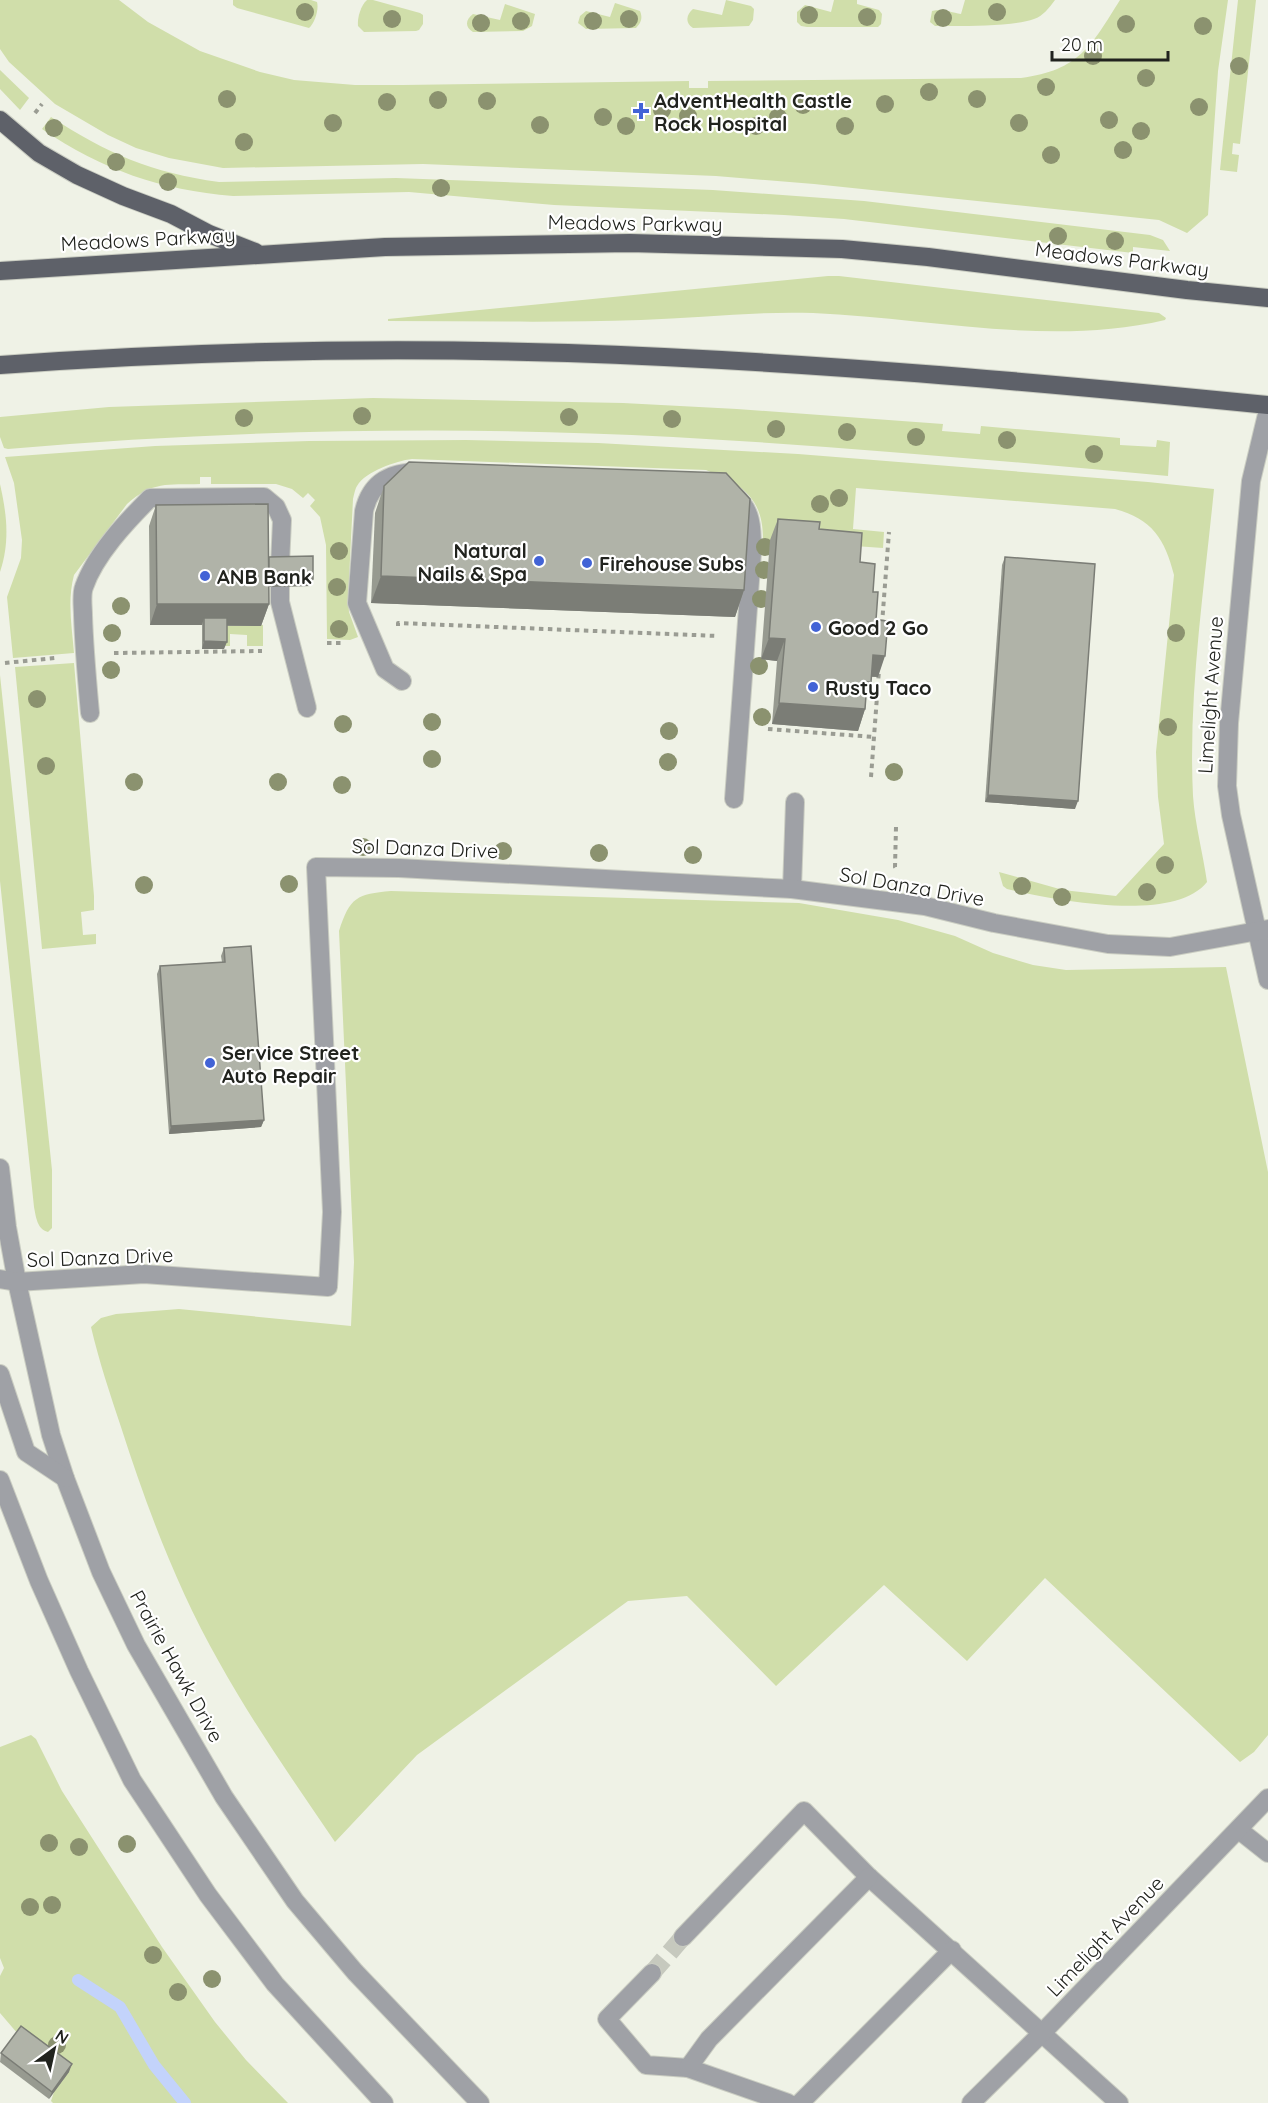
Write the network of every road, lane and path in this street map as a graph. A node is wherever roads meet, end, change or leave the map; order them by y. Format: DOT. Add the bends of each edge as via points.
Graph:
graph roads {
  1 [pos="0,120"];
  2 [pos="262,255"];
  3 [pos="0,271"];
  4 [pos="1268,298"];
  5 [pos="0,365"];
  6 [pos="1268,405"];
  7 [pos="1268,410"];
  8 [pos="431,472"];
  9 [pos="724,487"];
  10 [pos="889,532"];
  11 [pos="280,565"];
  12 [pos="280,587"];
  13 [pos="398,630"];
  14 [pos="882,634"];
  15 [pos="718,636"];
  16 [pos="263,651"];
  17 [pos="106,654"];
  18 [pos="62,658"];
  19 [pos="5,663"];
  20 [pos="879,668"];
  21 [pos="402,681"];
  22 [pos="307,708"];
  23 [pos="90,713"];
  24 [pos="766,729"];
  25 [pos="874,736"];
  26 [pos="871,777"];
  27 [pos="734,798"];
  28 [pos="795,802"];
  29 [pos="896,827"];
  30 [pos="898,871"];
  31 [pos="792,889"];
  32 [pos="1263,930"];
  33 [pos="1268,980"];
  34 [pos="0,1168"];
  35 [pos="9,1281"];
  36 [pos="0,1374"];
  37 [pos="65,1478"];
  38 [pos="0,1480"];
  39 [pos="1268,1798"];
  40 [pos="1239,1830"];
  41 [pos="1268,1853"];
  42 [pos="869,1877"];
  43 [pos="683,1937"];
  44 [pos="952,1950"];
  45 [pos="652,1973"];
  46 [pos="1043,2032"];
  47 [pos="688,2068"];
  48 [pos="384,2103"];
  49 [pos="480,2103"];
  50 [pos="788,2103"];
  51 [pos="800,2103"];
  52 [pos="971,2103"];
  53 [pos="1119,2103"];
  1 -- 2 [label="main road" via="39,153 77,175"];
  2 -- 3 [label="main road, Meadows Parkway"];
  2 -- 4 [label="main road, Meadows Parkway" via="385,247 630,243 842,249"];
  5 -- 6 [label="main road" via="120,356 254,353 425,350 569,353 840,368"];
  7 -- 32 [label="street, Limelight Avenue" via="1251,481 1227,786 1231,815"];
  8 -- 21 [label="street" via="401,472 387,478 375,487 364,511 357,603 385,669"];
  9 -- 27 [label="street" via="749,514 753,553"];
  10 -- 14 [label="path"];
  11 -- 23 [label="street" via="282,520 276,507 264,497 150,498 111,543 83,589"];
  12 -- 22 [label="street" via="280,602"];
  13 -- 15 [label="path" via="398,623"];
  16 -- 17 [label="path"];
  18 -- 19 [label="path"];
  20 -- 25 [label="path"];
  24 -- 25 [label="path"];
  25 -- 26 [label="path"];
  28 -- 31 [label="street"];
  29 -- 30 [label="path"];
  31 -- 32 [label="street, Sol Danza Drive" via="925,906 1108,944 1170,947"];
  31 -- 35 [label="street, Sol Danza Drive" via="316,867 332,1212 328,1287 144,1274"];
  32 -- 33 [label="street, Limelight Avenue"];
  34 -- 35 [label="street, Prairie Hawk Drive"];
  35 -- 37 [label="street, Prairie Hawk Drive"];
  36 -- 37 [label="street" via="26,1452"];
  37 -- 49 [label="street, Prairie Hawk Drive" via="101,1572 136,1645 224,1797 295,1901 355,1972"];
  38 -- 48 [label="street" via="52,1611 132,1780 208,1895 275,1984"];
  39 -- 40 [label="street, Limelight Avenue"];
  40 -- 41 [label="street"];
  40 -- 46 [label="street, Limelight Avenue"];
  42 -- 43 [label="street" via="804,1811"];
  42 -- 44 [label="street"];
  42 -- 47 [label="street" via="709,2039"];
  44 -- 46 [label="street"];
  44 -- 51 [label="street"];
  45 -- 47 [label="street" via="608,2019 646,2064"];
  46 -- 52 [label="street, Limelight Avenue"];
  46 -- 53 [label="street"];
  47 -- 50 [label="street"];
}
